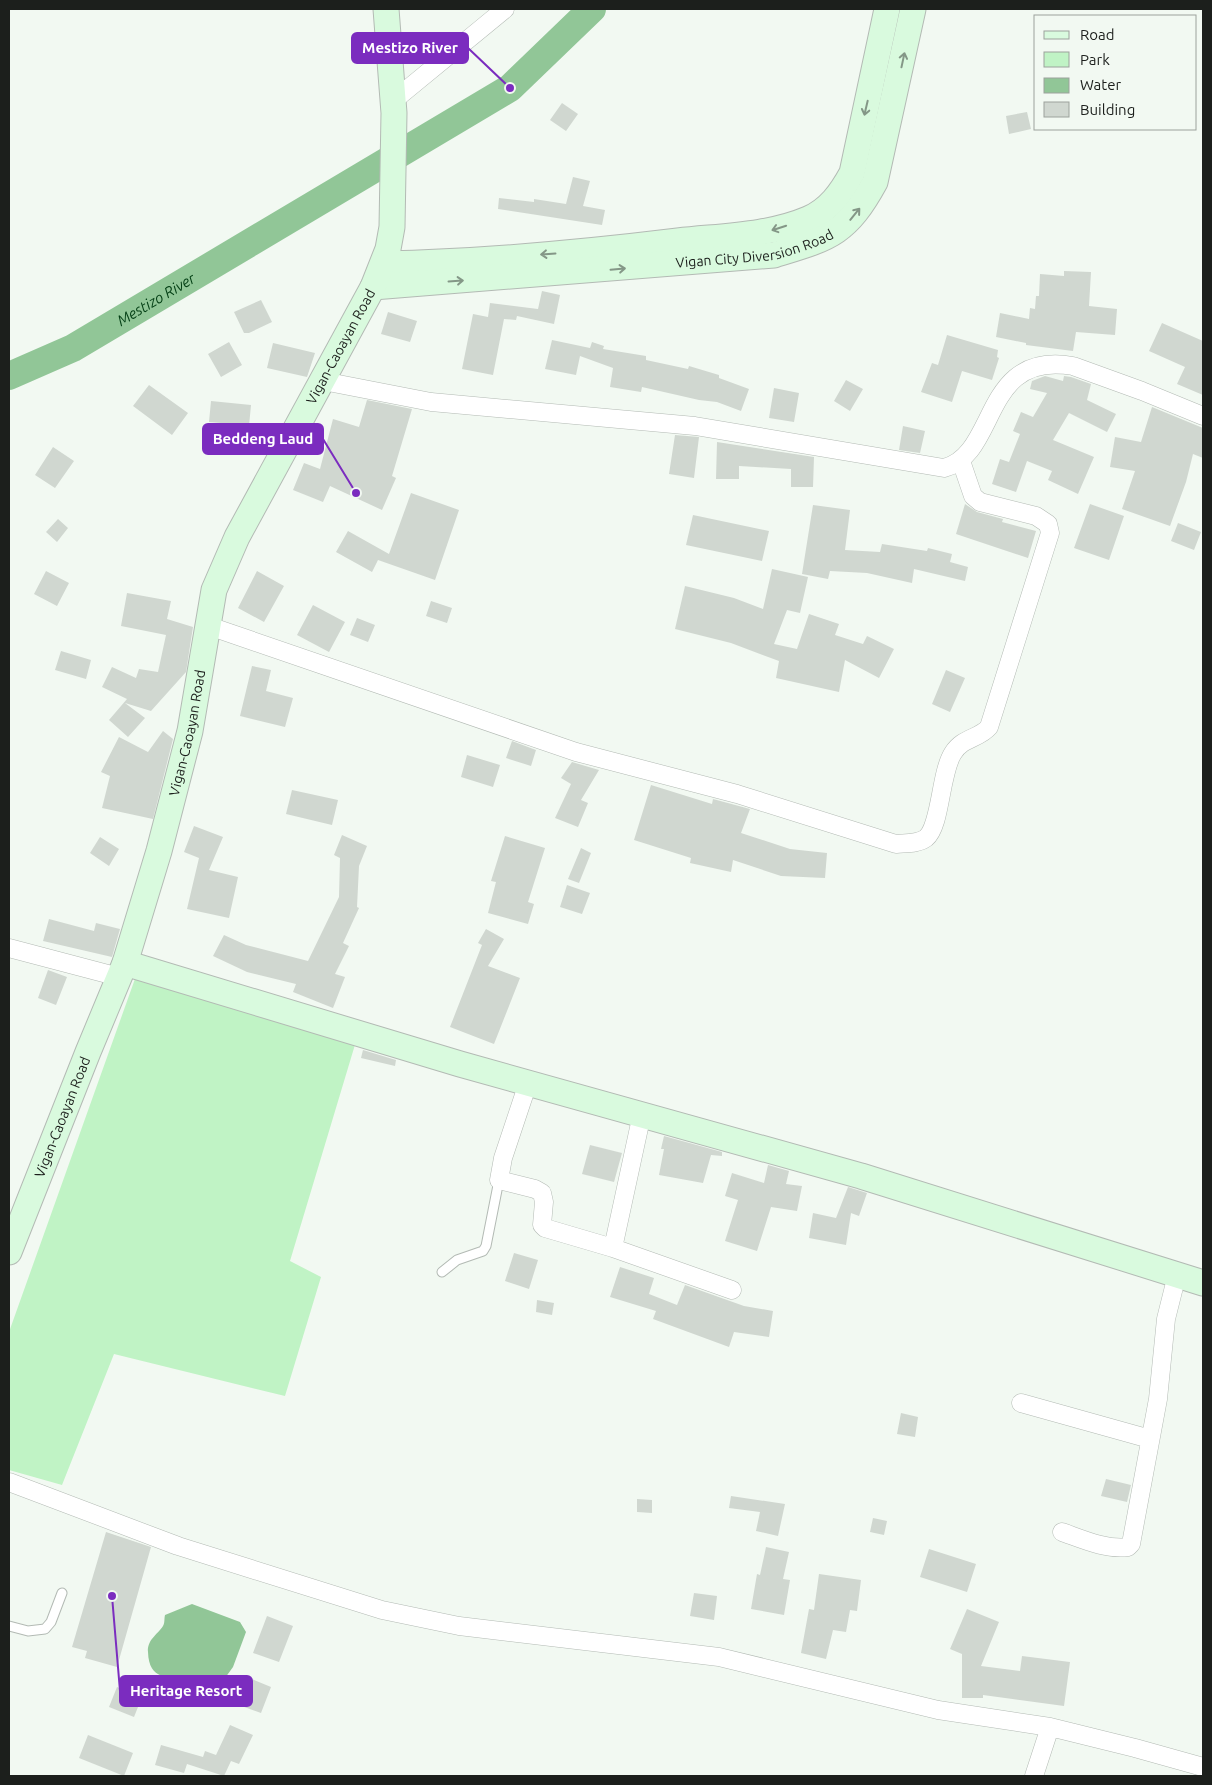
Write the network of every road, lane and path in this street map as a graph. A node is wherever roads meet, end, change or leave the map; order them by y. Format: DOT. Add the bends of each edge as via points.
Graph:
graph roads {
  1 [pos="386,9"];
  2 [pos="506,9"];
  3 [pos="887,9"];
  4 [pos="913,9"];
  5 [pos="394,107"];
  6 [pos="392,231"];
  7 [pos="383,264"];
  8 [pos="434,273"];
  9 [pos="367,297"];
  10 [pos="323,381"];
  11 [pos="1203,416"];
  12 [pos="961,461"];
  13 [pos="208,626"];
  14 [pos="9,948"];
  15 [pos="122,970"];
  16 [pos="528,1083"];
  17 [pos="642,1114"];
  18 [pos="499,1180"];
  19 [pos="613,1248"];
  20 [pos="9,1252"];
  21 [pos="442,1272"];
  22 [pos="1177,1275"];
  23 [pos="1203,1284"];
  24 [pos="732,1290"];
  25 [pos="1021,1403"];
  26 [pos="1150,1440"];
  27 [pos="9,1482"];
  28 [pos="1062,1532"];
  29 [pos="62,1592"];
  30 [pos="9,1626"];
  31 [pos="1050,1727"];
  32 [pos="1203,1768"];
  33 [pos="1034,1776"];
  1 -- 5 [label="main road, Vigan-Caoayan Road"];
  2 -- 5 [label="street"];
  3 -- 8 [label="main road, Vigan City Diversion Road, one-way" via="852,173 828,208 769,231"];
  8 -- 4 [label="main road, Vigan City Diversion Road, one-way" via="774,255 818,242 844,227 875,182"];
  5 -- 6 [label="main road, Vigan-Caoayan Road"];
  6 -- 7 [label="main road, Vigan-Caoayan Road"];
  6 -- 8 [label="main road"];
  7 -- 8 [label="main road, Vigan City Diversion Road"];
  7 -- 9 [label="main road, Vigan-Caoayan Road"];
  8 -- 9 [label="main road, Vigan City Diversion Road"];
  9 -- 10 [label="main road, Vigan-Caoayan Road"];
  10 -- 12 [label="street" via="431,402 695,426 934,467 944,468"];
  10 -- 13 [label="main road, Vigan-Caoayan Road" via="230,552 214,590"];
  11 -- 12 [label="street" via="1087,370 1048,364 1014,379 1004,390"];
  12 -- 13 [label="street" via="973,496 980,502 1036,516 1048,524 1050,533 989,727 984,733 967,738 953,752 945,771 934,825 926,838 915,842 887,842 737,794 576,752"];
  13 -- 15 [label="main road, Vigan-Caoayan Road" via="190,731 159,851"];
  14 -- 15 [label="street"];
  15 -- 16 [label="main road"];
  15 -- 20 [label="main road, Vigan-Caoayan Road"];
  16 -- 17 [label="main road"];
  16 -- 18 [label="street"];
  17 -- 19 [label="street"];
  17 -- 22 [label="main road" via="861,1176"];
  18 -- 19 [label="street" via="542,1192 541,1223 545,1228"];
  18 -- 21 [label="lane" via="484,1251 457,1260"];
  19 -- 24 [label="street"];
  22 -- 23 [label="main road"];
  22 -- 26 [label="street" via="1166,1319 1158,1399"];
  25 -- 26 [label="street"];
  26 -- 28 [label="street" via="1131,1544 1115,1547 1088,1542"];
  27 -- 31 [label="street" via="178,1546 382,1610 459,1626 719,1657 938,1710"];
  29 -- 30 [label="lane" via="46,1629 28,1631"];
  31 -- 32 [label="street"];
  31 -- 33 [label="street"];
}
